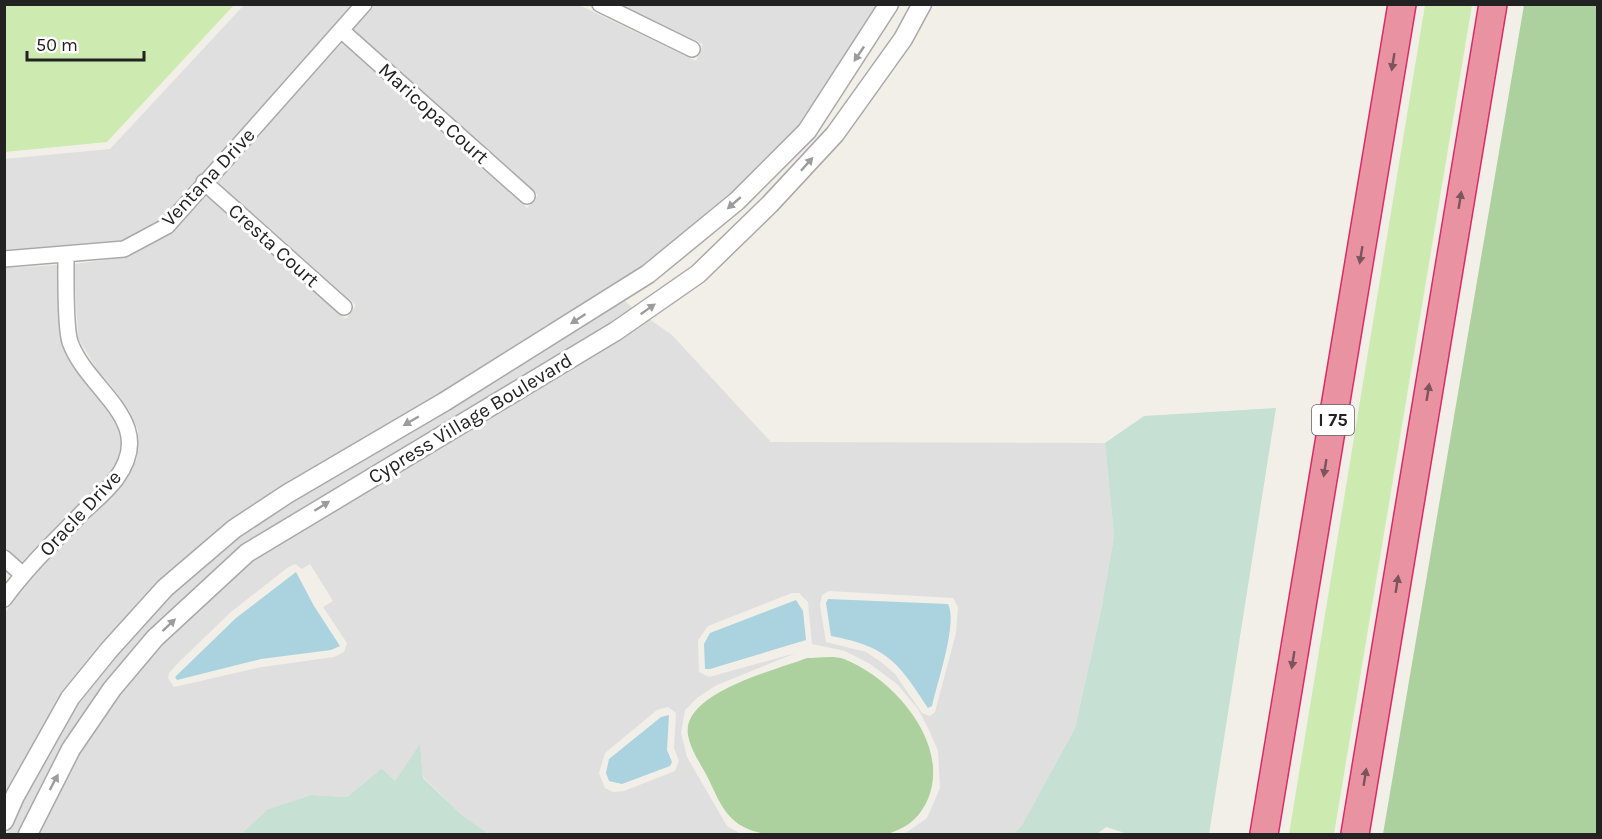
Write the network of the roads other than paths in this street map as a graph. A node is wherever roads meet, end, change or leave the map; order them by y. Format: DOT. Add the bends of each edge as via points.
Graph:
graph roads {
  1 [pos="364,4"];
  2 [pos="600,4"];
  3 [pos="889,4"];
  4 [pos="922,4"];
  5 [pos="1402,4"];
  6 [pos="1492,4"];
  7 [pos="341,30"];
  8 [pos="692,49"];
  9 [pos="204,182"];
  10 [pos="527,196"];
  11 [pos="66,256"];
  12 [pos="4,259"];
  13 [pos="344,307"];
  14 [pos="4,558"];
  15 [pos="22,574"];
  16 [pos="4,599"];
  17 [pos="4,821"];
  18 [pos="28,834"];
  19 [pos="1264,834"];
  20 [pos="1355,834"];
  1 -- 7 [label="street, Ventana Drive"];
  2 -- 8 [label="street"];
  3 -- 17 [label="street, Cypress Village Boulevard, one-way" via="807,131 737,201 648,274 444,402 287,494 234,529 165,588 70,698"];
  18 -- 4 [label="street, Cypress Village Boulevard, one-way" via="71,748 112,689 155,638 247,553 616,331 698,274 835,134 903,39"];
  5 -- 19 [label="highway, I 75, one-way"];
  20 -- 6 [label="highway, one-way"];
  7 -- 9 [label="street, Ventana Drive"];
  7 -- 10 [label="street, Maricopa Court"];
  9 -- 11 [label="street, Ventana Drive" via="167,226 124,249"];
  9 -- 13 [label="street, Cresta Court"];
  11 -- 12 [label="street, Ventana Drive"];
  11 -- 15 [label="street, Oracle Drive" via="70,341 121,414 131,435 129,457 116,480"];
  14 -- 15 [label="street"];
  15 -- 16 [label="street, Oracle Drive"];
}
